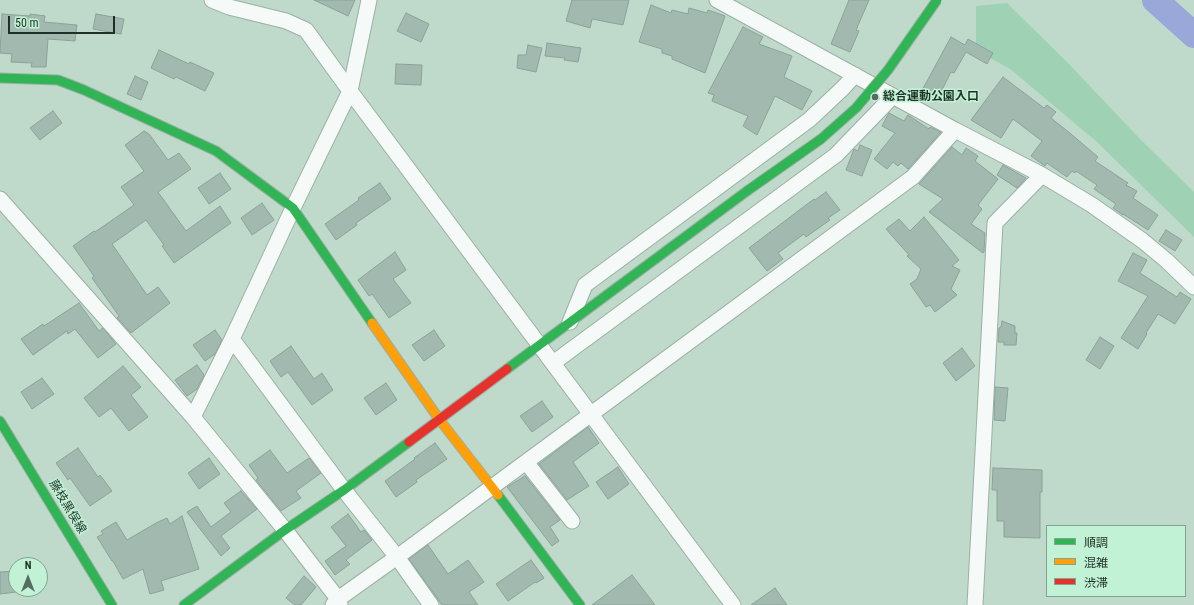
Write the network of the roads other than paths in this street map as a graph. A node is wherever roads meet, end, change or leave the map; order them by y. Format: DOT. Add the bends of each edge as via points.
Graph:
graph roads {
  1 [pos="212,0"];
  2 [pos="369,0"];
  3 [pos="718,0"];
  4 [pos="937,0"];
  5 [pos="855,75"];
  6 [pos="0,78"];
  7 [pos="350,91"];
  8 [pos="893,96"];
  9 [pos="955,130"];
  10 [pos="1042,175"];
  11 [pos="0,200"];
  12 [pos="293,208"];
  13 [pos="1194,287"];
  14 [pos="570,323"];
  15 [pos="232,339"];
  16 [pos="540,346"];
  17 [pos="553,363"];
  18 [pos="590,415"];
  19 [pos="193,417"];
  20 [pos="439,419"];
  21 [pos="0,421"];
  22 [pos="526,462"];
  23 [pos="492,487"];
  24 [pos="344,490"];
  25 [pos="572,521"];
  26 [pos="285,530"];
  27 [pos="397,557"];
  28 [pos="337,603"];
  29 [pos="112,605"];
  30 [pos="184,605"];
  31 [pos="431,605"];
  32 [pos="580,605"];
  33 [pos="733,605"];
  34 [pos="975,605"];
  1 -- 7 [label="street" via="229,7 286,21 306,30"];
  2 -- 7 [label="street"];
  3 -- 5 [label="street"];
  4 -- 14 [label="street, bridge" via="872,90 821,139"];
  5 -- 8 [label="street"];
  5 -- 14 [label="street" via="809,120 585,285"];
  6 -- 12 [label="street" via="58,80 84,90 216,151"];
  7 -- 12 [label="street"];
  7 -- 16 [label="street"];
  8 -- 9 [label="street"];
  8 -- 17 [label="street" via="836,155"];
  9 -- 10 [label="street"];
  9 -- 18 [label="street" via="913,177"];
  10 -- 13 [label="street" via="1092,205 1143,242 1167,260"];
  10 -- 34 [label="street" via="994,223"];
  11 -- 19 [label="street"];
  12 -- 15 [label="street"];
  12 -- 20 [label="street"];
  14 -- 16 [label="street"];
  15 -- 19 [label="street"];
  15 -- 24 [label="street"];
  16 -- 17 [label="street"];
  16 -- 20 [label="street"];
  17 -- 18 [label="street"];
  18 -- 22 [label="street"];
  18 -- 33 [label="street"];
  19 -- 26 [label="street"];
  20 -- 23 [label="street"];
  20 -- 24 [label="street"];
  21 -- 29 [label="street, 藤枝黒俣線"];
  22 -- 23 [label="street"];
  22 -- 25 [label="street"];
  23 -- 27 [label="street"];
  23 -- 32 [label="street"];
  24 -- 26 [label="street"];
  24 -- 27 [label="street"];
  26 -- 28 [label="street"];
  26 -- 30 [label="street"];
  27 -- 28 [label="street"];
  27 -- 31 [label="street"];
}
